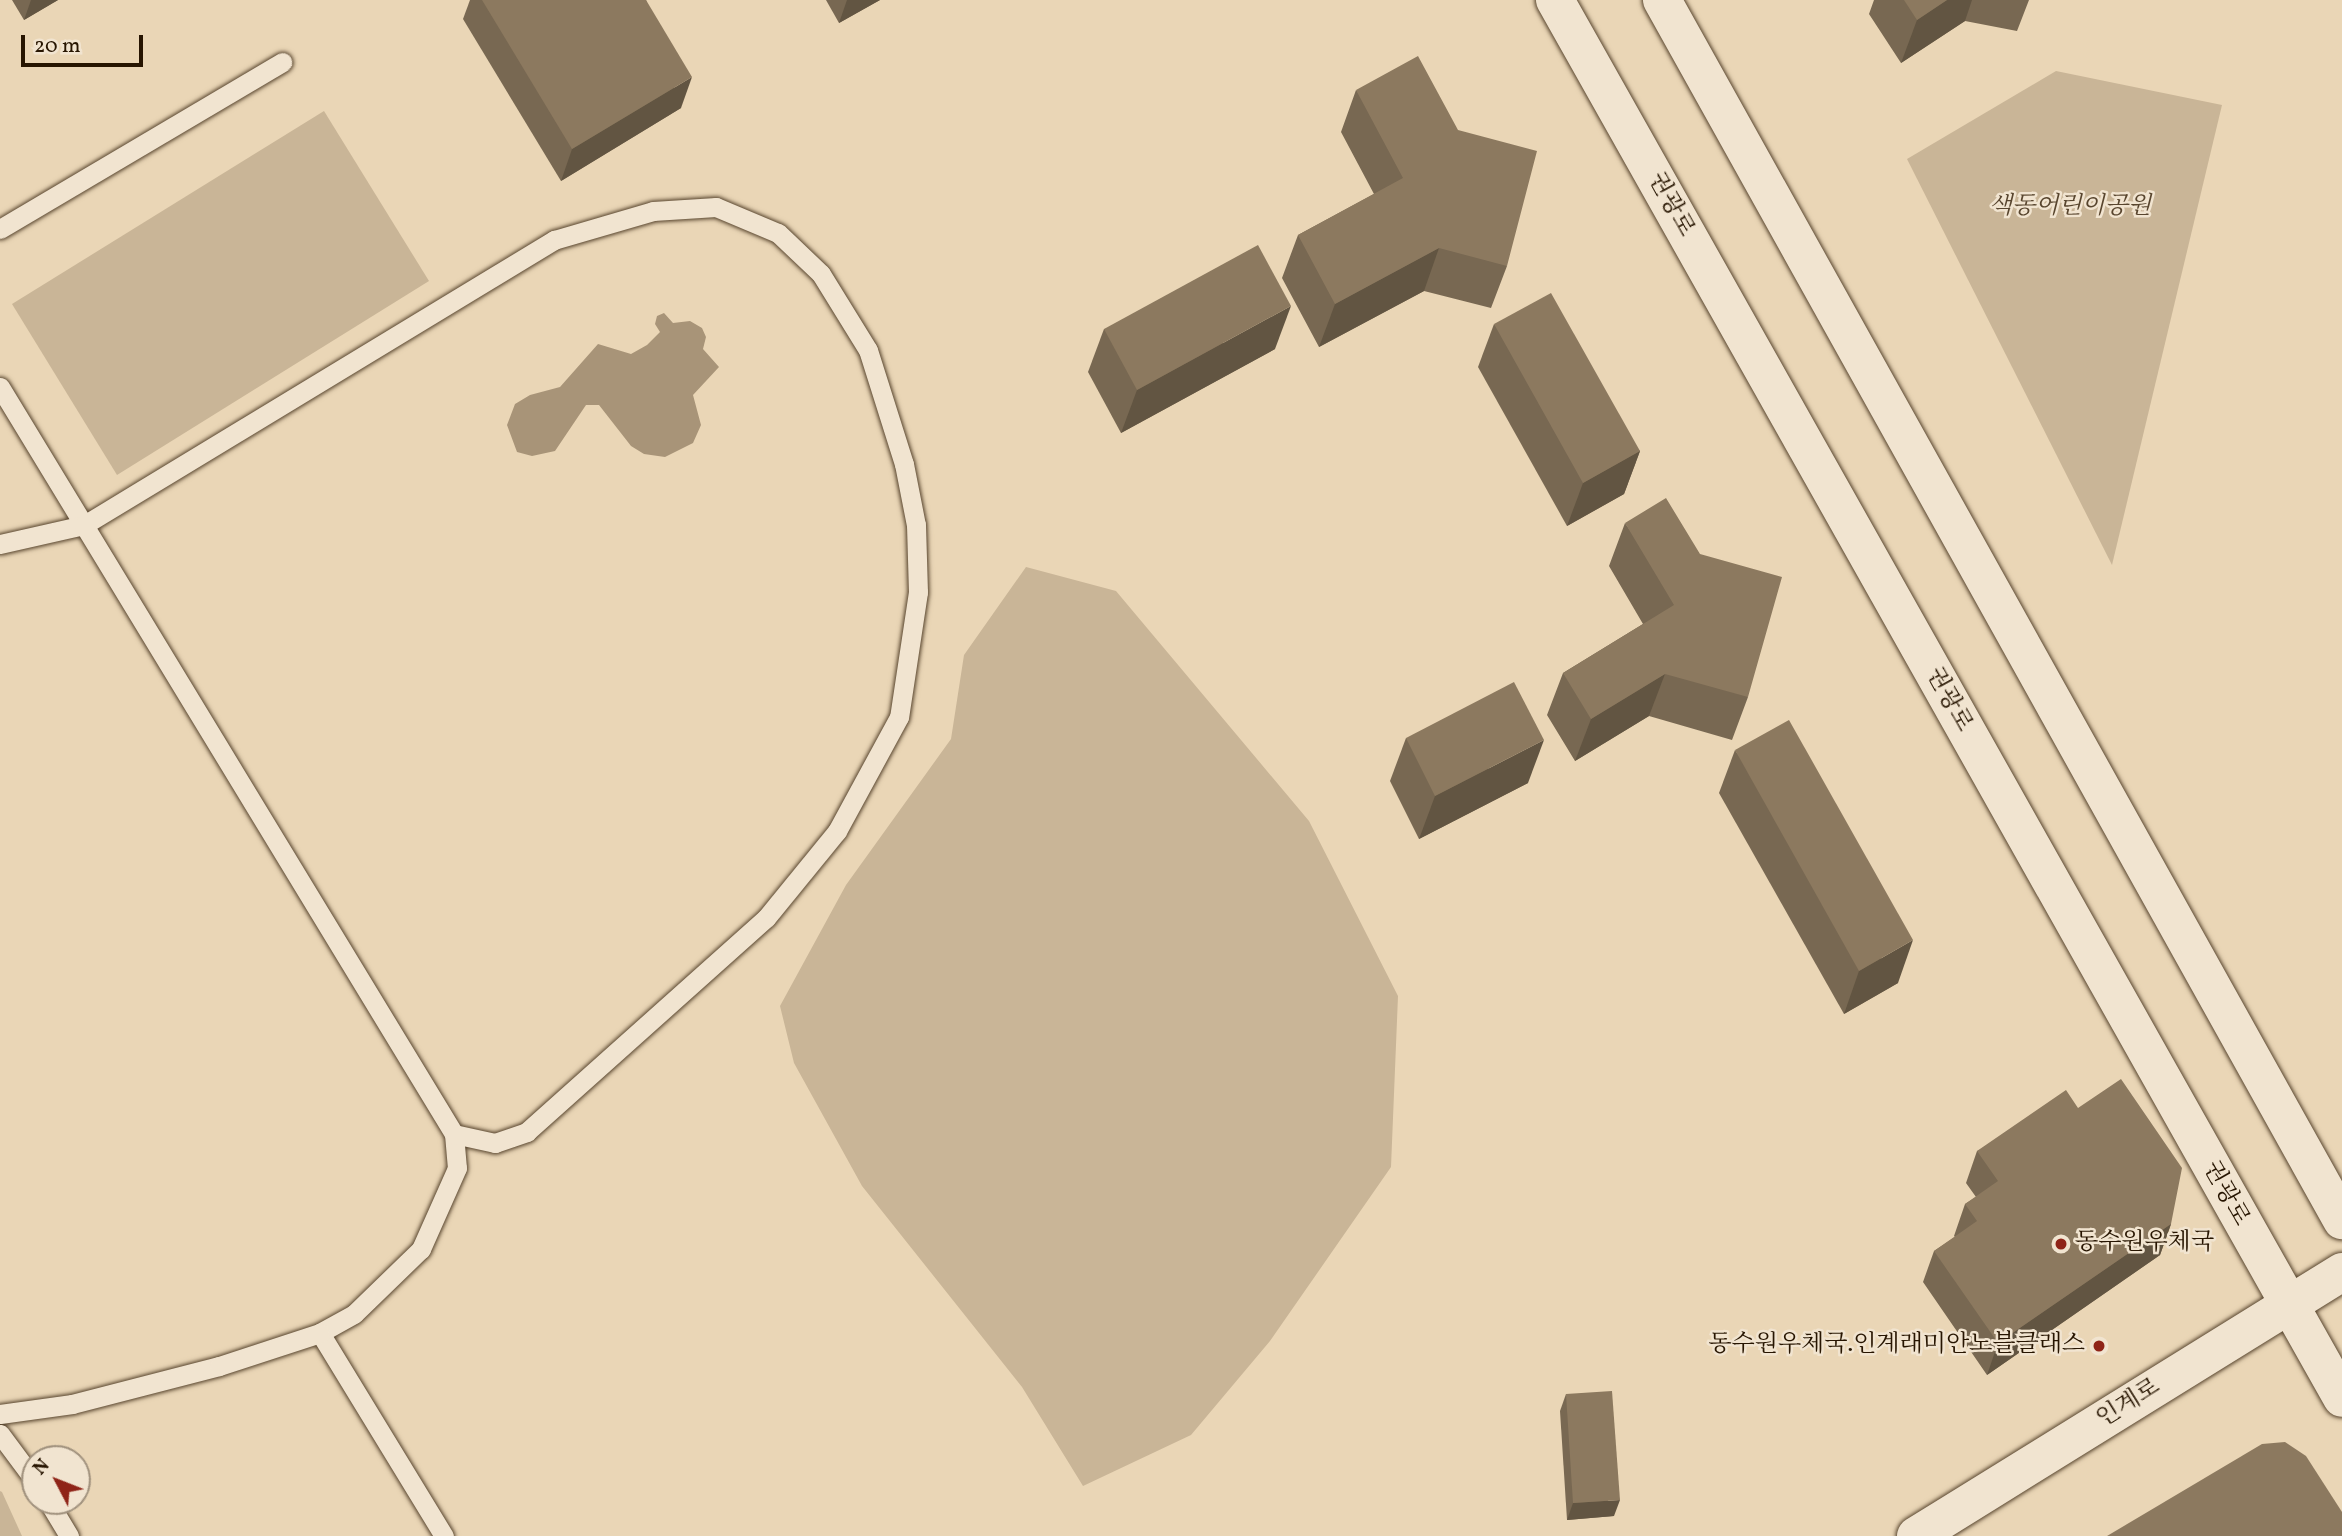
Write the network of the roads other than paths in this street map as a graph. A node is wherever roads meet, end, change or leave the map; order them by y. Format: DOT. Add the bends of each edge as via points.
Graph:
graph roads {
  1 [pos="1555,0"];
  2 [pos="1662,0"];
  3 [pos="282,62"];
  4 [pos="0,229"];
  5 [pos="0,387"];
  6 [pos="84,525"];
  7 [pos="0,544"];
  8 [pos="454,1134"];
  9 [pos="2342,1220"];
  10 [pos="2342,1272"];
  11 [pos="2288,1306"];
  12 [pos="320,1333"];
  13 [pos="2342,1398"];
  14 [pos="0,1414"];
  15 [pos="0,1434"];
  16 [pos="21,1462"];
  17 [pos="56,1515"];
  18 [pos="69,1536"];
  19 [pos="444,1536"];
  20 [pos="1916,1536"];
  1 -- 11 [label="street, 권광로"];
  2 -- 9 [label="street"];
  3 -- 4 [label="lane"];
  5 -- 6 [label="lane"];
  6 -- 7 [label="lane"];
  6 -- 8 [label="lane"];
  6 -- 8 [label="lane" via="554,240 653,211 716,207 778,233 821,274 868,350 904,464 916,525 918,592 899,717 838,831 766,918 527,1132 495,1143"];
  8 -- 12 [label="lane" via="457,1168 421,1249 354,1314"];
  10 -- 11 [label="street, 인계로"];
  11 -- 13 [label="street, 권광로"];
  11 -- 20 [label="street, 인계로"];
  12 -- 14 [label="lane" via="219,1366 86,1401"];
  12 -- 19 [label="lane"];
  15 -- 16 [label="lane"];
  17 -- 18 [label="lane"];
}
